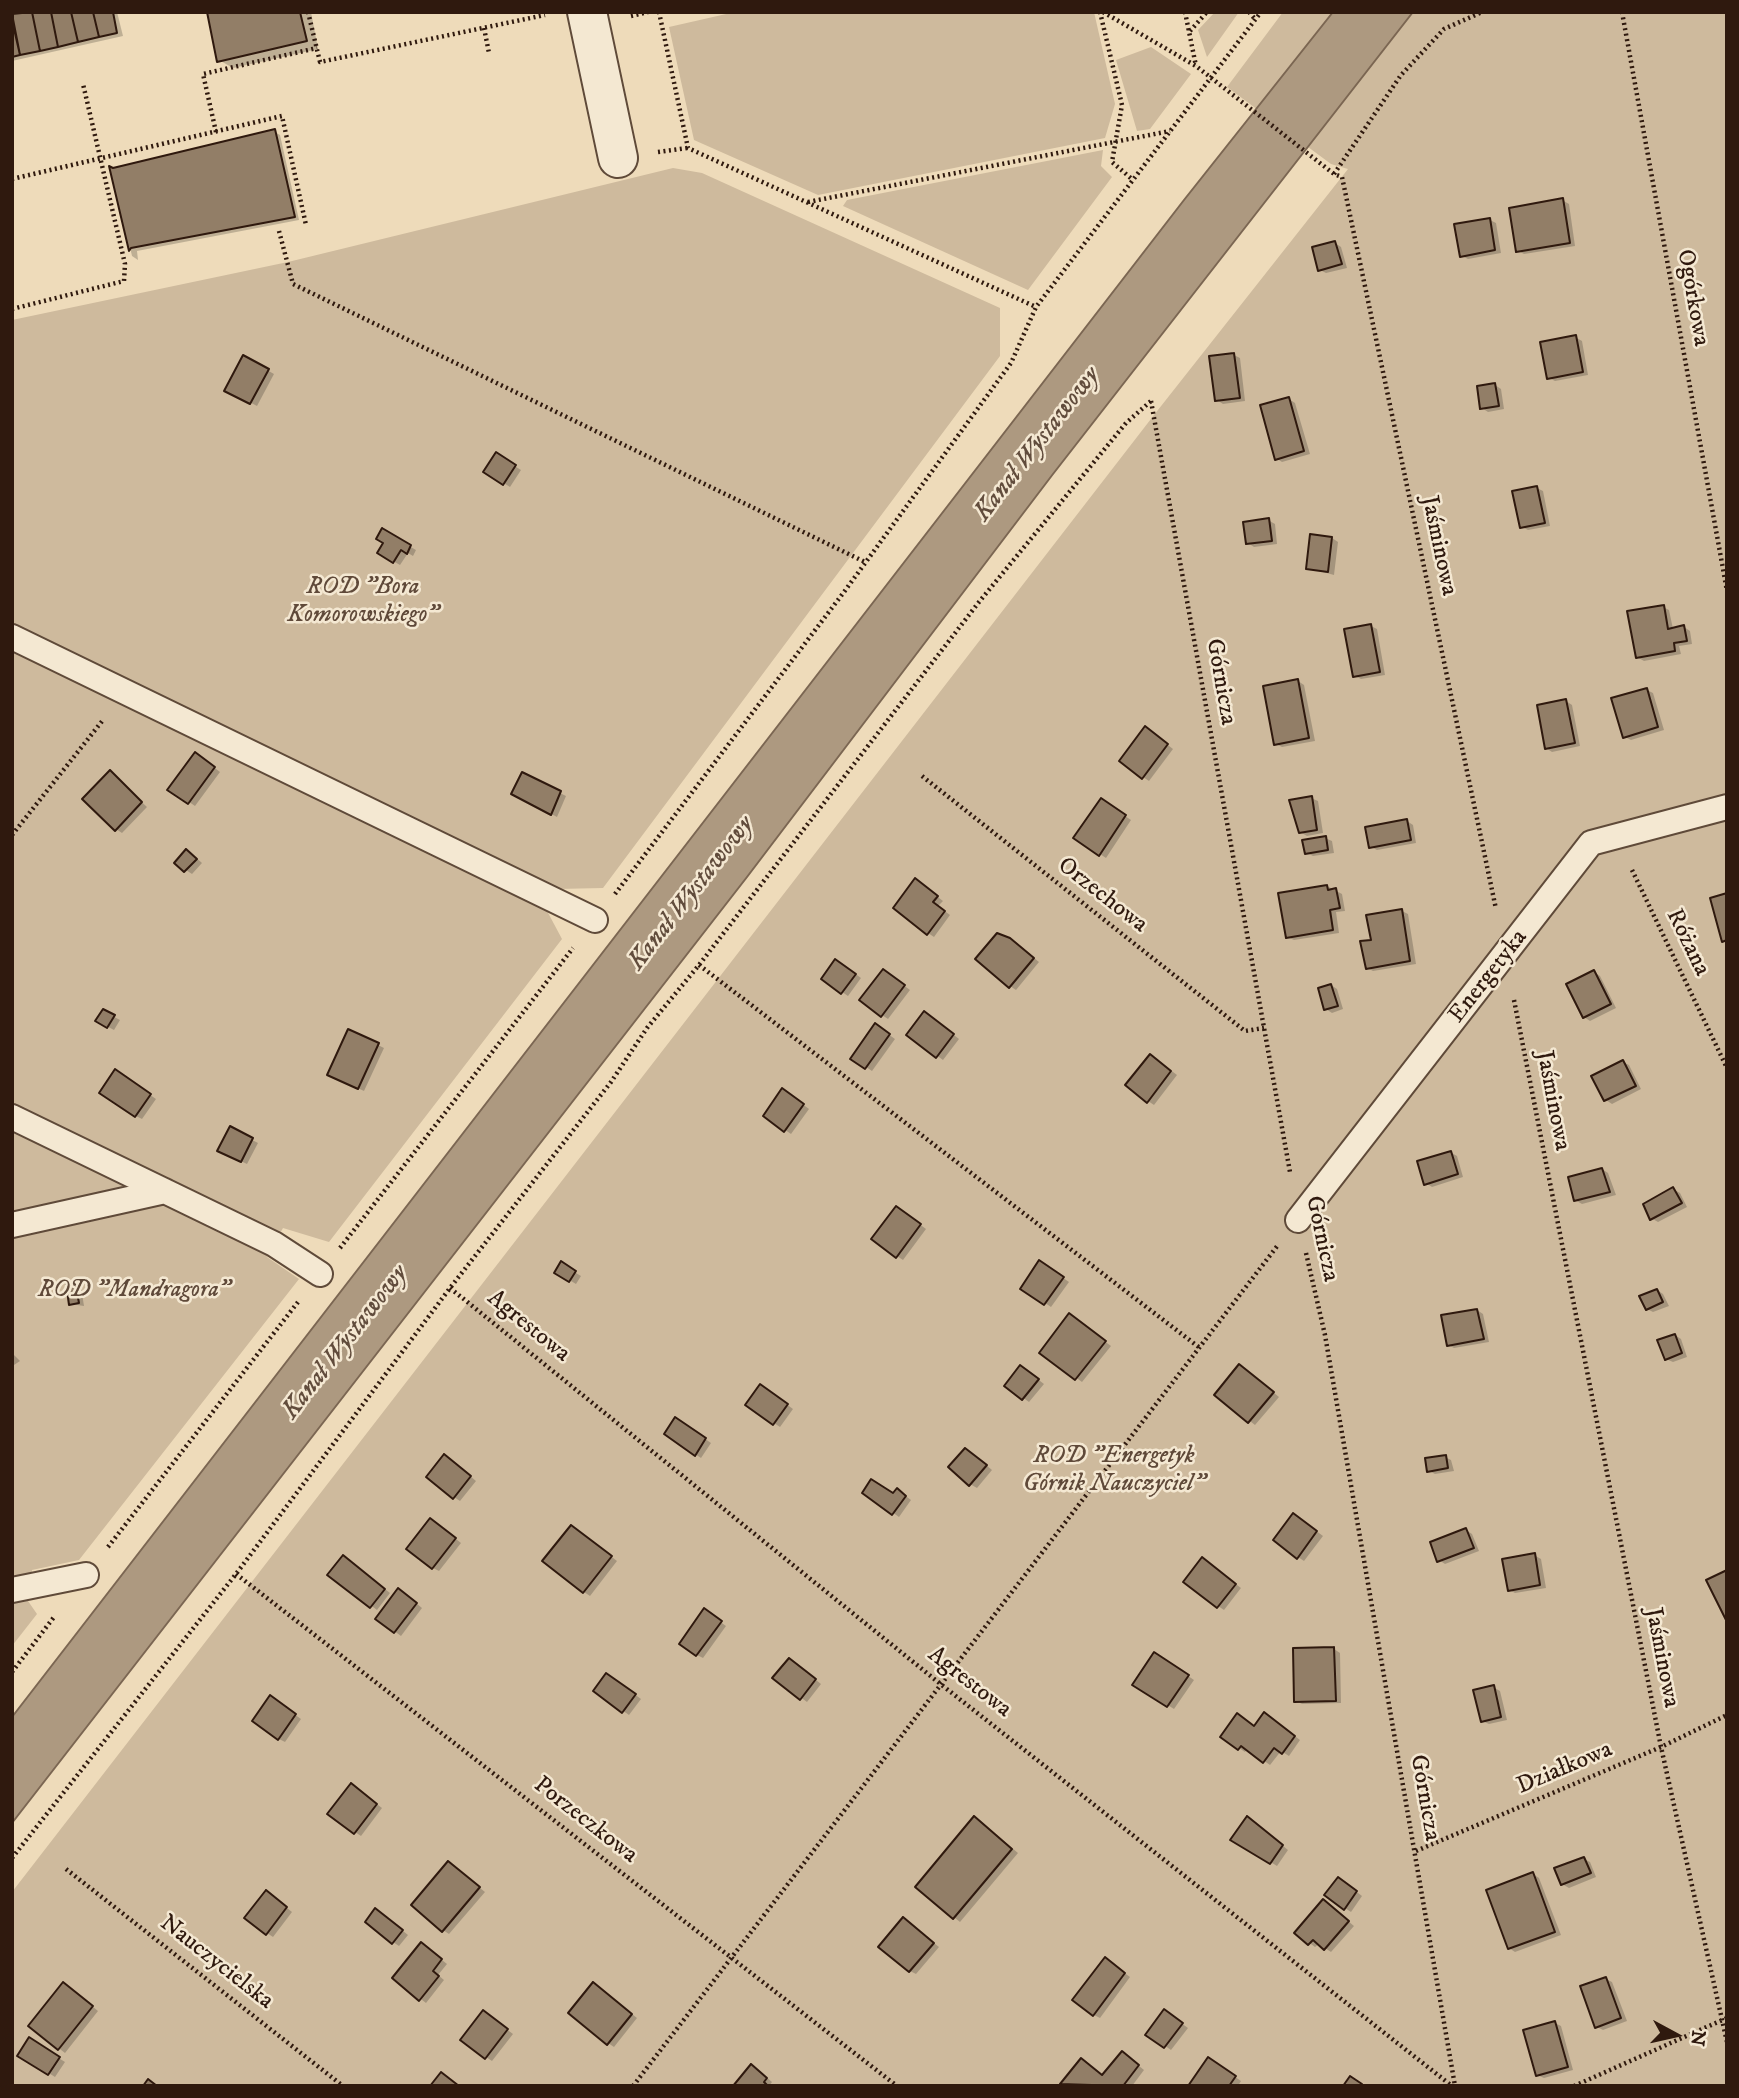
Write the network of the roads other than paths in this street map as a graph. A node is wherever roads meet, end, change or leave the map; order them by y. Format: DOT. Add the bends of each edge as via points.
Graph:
graph roads {
  1 [pos="587,12"];
  2 [pos="618,158"];
  3 [pos="12,637"];
  4 [pos="1727,807"];
  5 [pos="594,920"];
  6 [pos="12,1117"];
  7 [pos="165,1191"];
  8 [pos="1298,1220"];
  9 [pos="12,1225"];
  10 [pos="320,1274"];
  11 [pos="86,1576"];
  12 [pos="12,1590"];
  1 -- 2 [label="street"];
  3 -- 5 [label="lane"];
  4 -- 8 [label="lane, Energetyka" via="1591,843"];
  6 -- 7 [label="lane"];
  7 -- 9 [label="lane"];
  7 -- 10 [label="lane" via="274,1244"];
  11 -- 12 [label="lane"];
}
